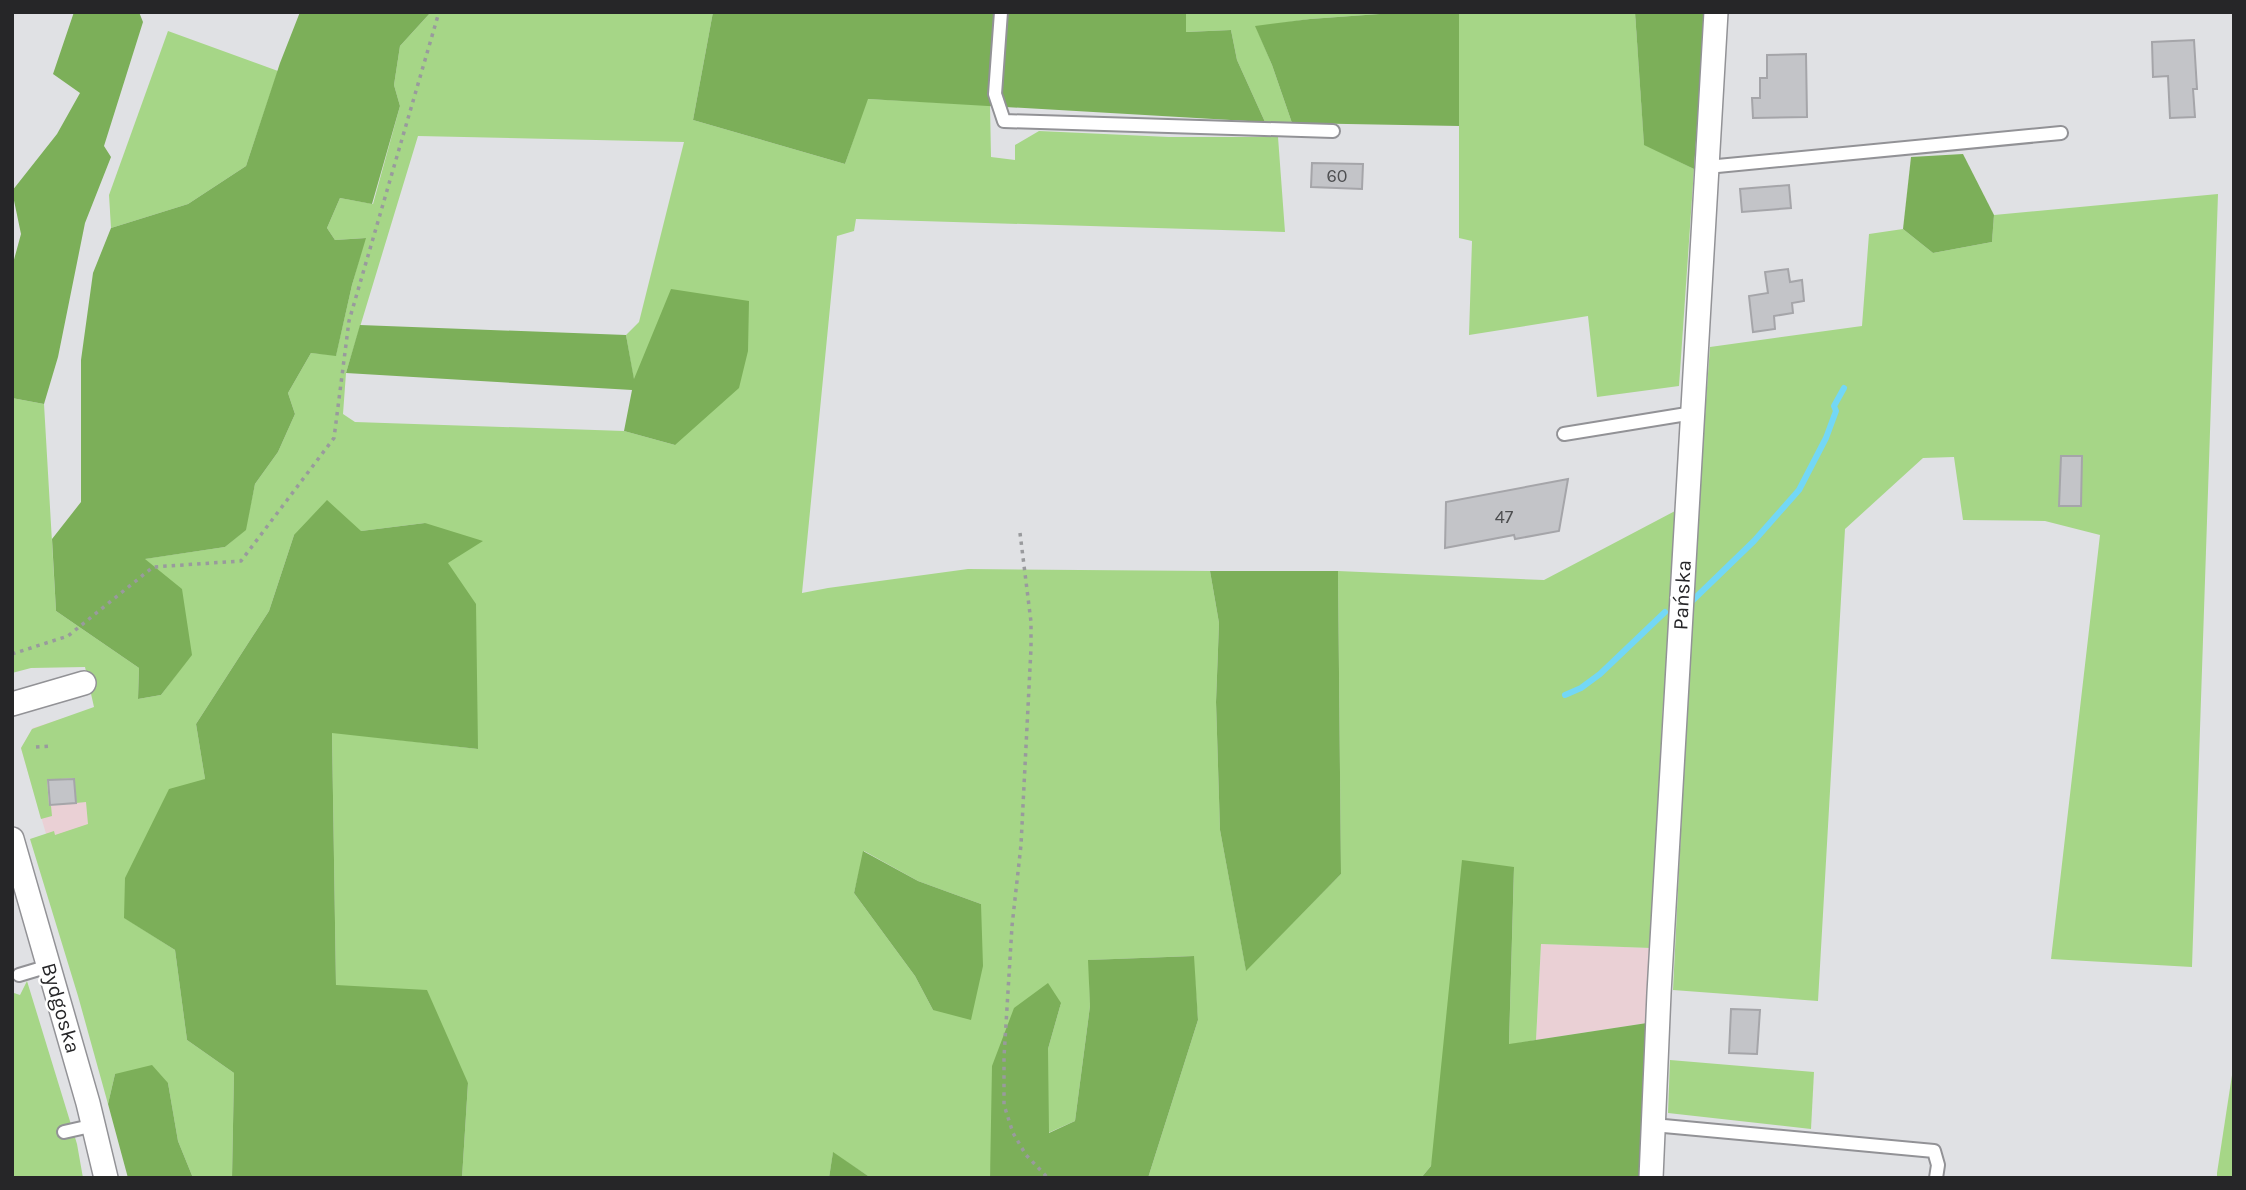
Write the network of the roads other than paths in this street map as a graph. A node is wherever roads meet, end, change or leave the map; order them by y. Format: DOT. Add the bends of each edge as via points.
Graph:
graph roads {
  1 [pos="1001,12"];
  2 [pos="1716,12"];
  3 [pos="1333,131"];
  4 [pos="2061,133"];
  5 [pos="1707,167"];
  6 [pos="1693,413"];
  7 [pos="1564,433"];
  8 [pos="84,684"];
  9 [pos="12,704"];
  10 [pos="12,839"];
  11 [pos="21,900"];
  12 [pos="49,966"];
  13 [pos="19,975"];
  14 [pos="94,1125"];
  15 [pos="1653,1125"];
  16 [pos="64,1132"];
  17 [pos="106,1178"];
  18 [pos="1651,1178"];
  19 [pos="1936,1178"];
  1 -- 3 [label="lane" via="995,94 1004,121"];
  2 -- 5 [label="street, Pańska"];
  4 -- 5 [label="lane"];
  5 -- 6 [label="street, Pańska"];
  6 -- 7 [label="lane"];
  6 -- 15 [label="street, Pańska"];
  8 -- 9 [label="street"];
  10 -- 11 [label="street, Bydgoska"];
  11 -- 12 [label="street, Bydgoska"];
  12 -- 13 [label="lane"];
  12 -- 14 [label="street, Bydgoska"];
  14 -- 16 [label="lane"];
  14 -- 17 [label="street, Bydgoska"];
  15 -- 18 [label="street, Pańska"];
  15 -- 19 [label="lane" via="1934,1151"];
}
